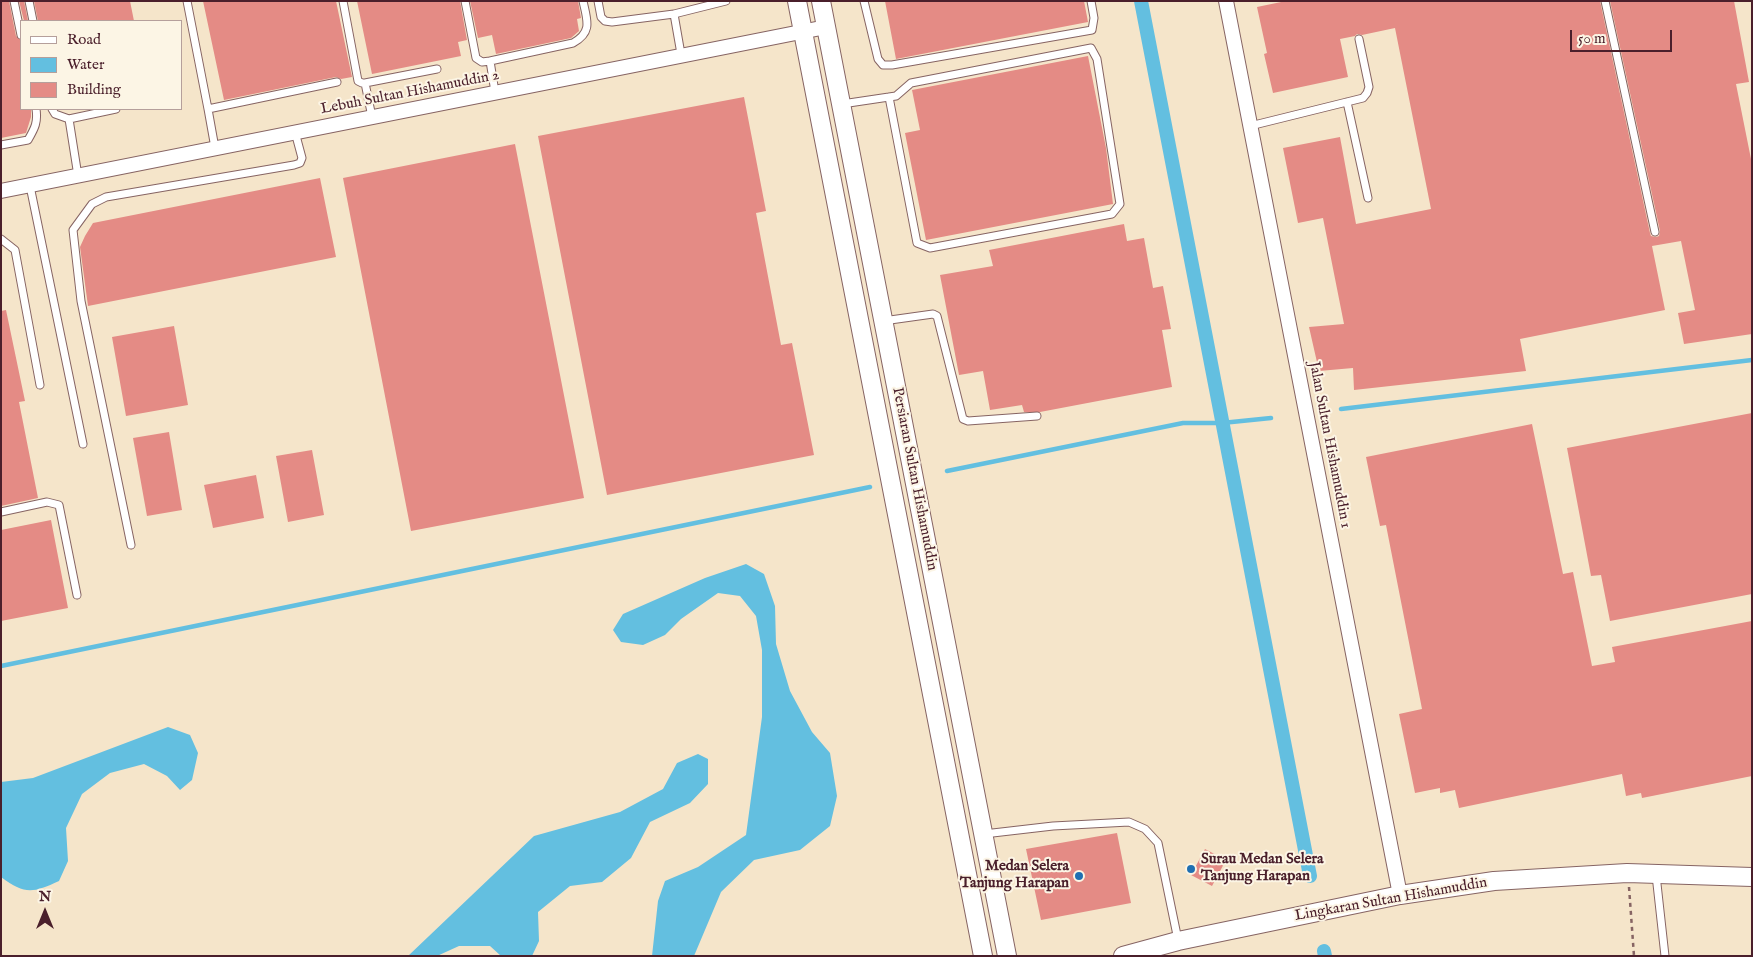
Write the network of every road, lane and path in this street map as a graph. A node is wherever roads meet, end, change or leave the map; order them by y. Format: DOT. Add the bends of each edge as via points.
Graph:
graph roads {
  1 [pos="14,1"];
  2 [pos="29,1"];
  3 [pos="187,1"];
  4 [pos="343,1"];
  5 [pos="465,1"];
  6 [pos="583,1"];
  7 [pos="598,1"];
  8 [pos="726,1"];
  9 [pos="797,1"];
  10 [pos="821,1"];
  11 [pos="864,1"];
  12 [pos="1090,1"];
  13 [pos="1226,1"];
  14 [pos="1605,1"];
  15 [pos="674,14"];
  16 [pos="33,20"];
  17 [pos="826,27"];
  18 [pos="802,30"];
  19 [pos="20,31"];
  20 [pos="1359,39"];
  21 [pos="682,54"];
  22 [pos="490,61"];
  23 [pos="437,69"];
  24 [pos="337,82"];
  25 [pos="365,83"];
  26 [pos="495,92"];
  27 [pos="888,97"];
  28 [pos="1347,102"];
  29 [pos="841,105"];
  30 [pos="208,109"];
  31 [pos="36,110"];
  32 [pos="53,110"];
  33 [pos="111,110"];
  34 [pos="372,117"];
  35 [pos="69,119"];
  36 [pos="1250,126"];
  37 [pos="295,132"];
  38 [pos="1,145"];
  39 [pos="215,148"];
  40 [pos="78,176"];
  41 [pos="30,186"];
  42 [pos="1,191"];
  43 [pos="1368,198"];
  44 [pos="1654,232"];
  45 [pos="1,239"];
  46 [pos="883,321"];
  47 [pos="40,385"];
  48 [pos="1037,416"];
  49 [pos="83,444"];
  50 [pos="1,512"];
  51 [pos="131,545"];
  52 [pos="78,595"];
  53 [pos="959,708"];
  54 [pos="936,714"];
  55 [pos="983,834"];
  56 [pos="1627,873"];
  57 [pos="1656,874"];
  58 [pos="1752,877"];
  59 [pos="1400,895"];
  60 [pos="1178,941"];
  61 [pos="983,956"];
  62 [pos="1007,956"];
  63 [pos="1123,956"];
  64 [pos="1634,956"];
  65 [pos="1666,956"];
  1 -- 19 [label="lane"];
  2 -- 16 [label="lane"];
  3 -- 30 [label="lane"];
  4 -- 25 [label="lane" via="358,81"];
  5 -- 22 [label="lane" via="476,58 482,62"];
  6 -- 22 [label="lane" via="588,24 583,38"];
  7 -- 15 [label="lane" via="601,17 612,22"];
  8 -- 15 [label="lane"];
  9 -- 18 [label="street, Persiaran Sultan Hishamuddin"];
  10 -- 17 [label="street, Persiaran Sultan Hishamuddin"];
  11 -- 12 [label="lane" via="878,59 883,65 1092,30 1094,18"];
  13 -- 36 [label="street, Jalan Sultan Hishamuddin 1"];
  14 -- 44 [label="lane"];
  15 -- 21 [label="lane"];
  17 -- 18 [label="street, Lebuh Sultan Hishamuddin 2"];
  17 -- 29 [label="street, Persiaran Sultan Hishamuddin"];
  18 -- 21 [label="street, Lebuh Sultan Hishamuddin 2"];
  18 -- 54 [label="street, Persiaran Sultan Hishamuddin"];
  20 -- 28 [label="lane" via="1369,87 1363,98"];
  21 -- 26 [label="street, Lebuh Sultan Hishamuddin 2"];
  22 -- 26 [label="lane"];
  23 -- 25 [label="lane"];
  24 -- 30 [label="lane"];
  25 -- 34 [label="lane"];
  26 -- 34 [label="street, Lebuh Sultan Hishamuddin 2"];
  27 -- 27 [label="lane" via="896,96 911,83 1091,48 1097,59 1120,204 1112,214 930,248 917,243"];
  27 -- 29 [label="lane"];
  28 -- 36 [label="lane"];
  28 -- 43 [label="lane"];
  29 -- 46 [label="street, Persiaran Sultan Hishamuddin"];
  30 -- 39 [label="lane"];
  31 -- 38 [label="lane" via="38,120 28,140"];
  32 -- 35 [label="lane"];
  33 -- 35 [label="lane"];
  34 -- 37 [label="street, Lebuh Sultan Hishamuddin 2"];
  35 -- 40 [label="lane"];
  36 -- 59 [label="street, Jalan Sultan Hishamuddin 1"];
  37 -- 39 [label="street, Lebuh Sultan Hishamuddin 2"];
  37 -- 51 [label="lane" via="302,158 294,165 106,197 92,204 73,230 81,301"];
  39 -- 40 [label="street, Lebuh Sultan Hishamuddin 2"];
  40 -- 41 [label="street, Lebuh Sultan Hishamuddin 2"];
  41 -- 42 [label="street, Lebuh Sultan Hishamuddin 2"];
  41 -- 49 [label="lane"];
  45 -- 47 [label="lane" via="15,250"];
  46 -- 48 [label="lane" via="937,316 963,419"];
  46 -- 53 [label="street, Persiaran Sultan Hishamuddin"];
  50 -- 52 [label="lane" via="47,502 59,505"];
  53 -- 54 [label="street"];
  53 -- 55 [label="street, Persiaran Sultan Hishamuddin"];
  54 -- 61 [label="street, Persiaran Sultan Hishamuddin"];
  55 -- 60 [label="lane" via="1129,822 1145,829 1158,843"];
  55 -- 62 [label="street, Persiaran Sultan Hishamuddin"];
  56 -- 57 [label="street, Lingkaran Sultan Hishamuddin"];
  56 -- 59 [label="street, Lingkaran Sultan Hishamuddin" via="1494,881"];
  56 -- 64 [label="path"];
  57 -- 58 [label="street, Lingkaran Sultan Hishamuddin"];
  57 -- 65 [label="lane"];
  59 -- 60 [label="street, Lingkaran Sultan Hishamuddin"];
  60 -- 63 [label="street, Lingkaran Sultan Hishamuddin"];
}
